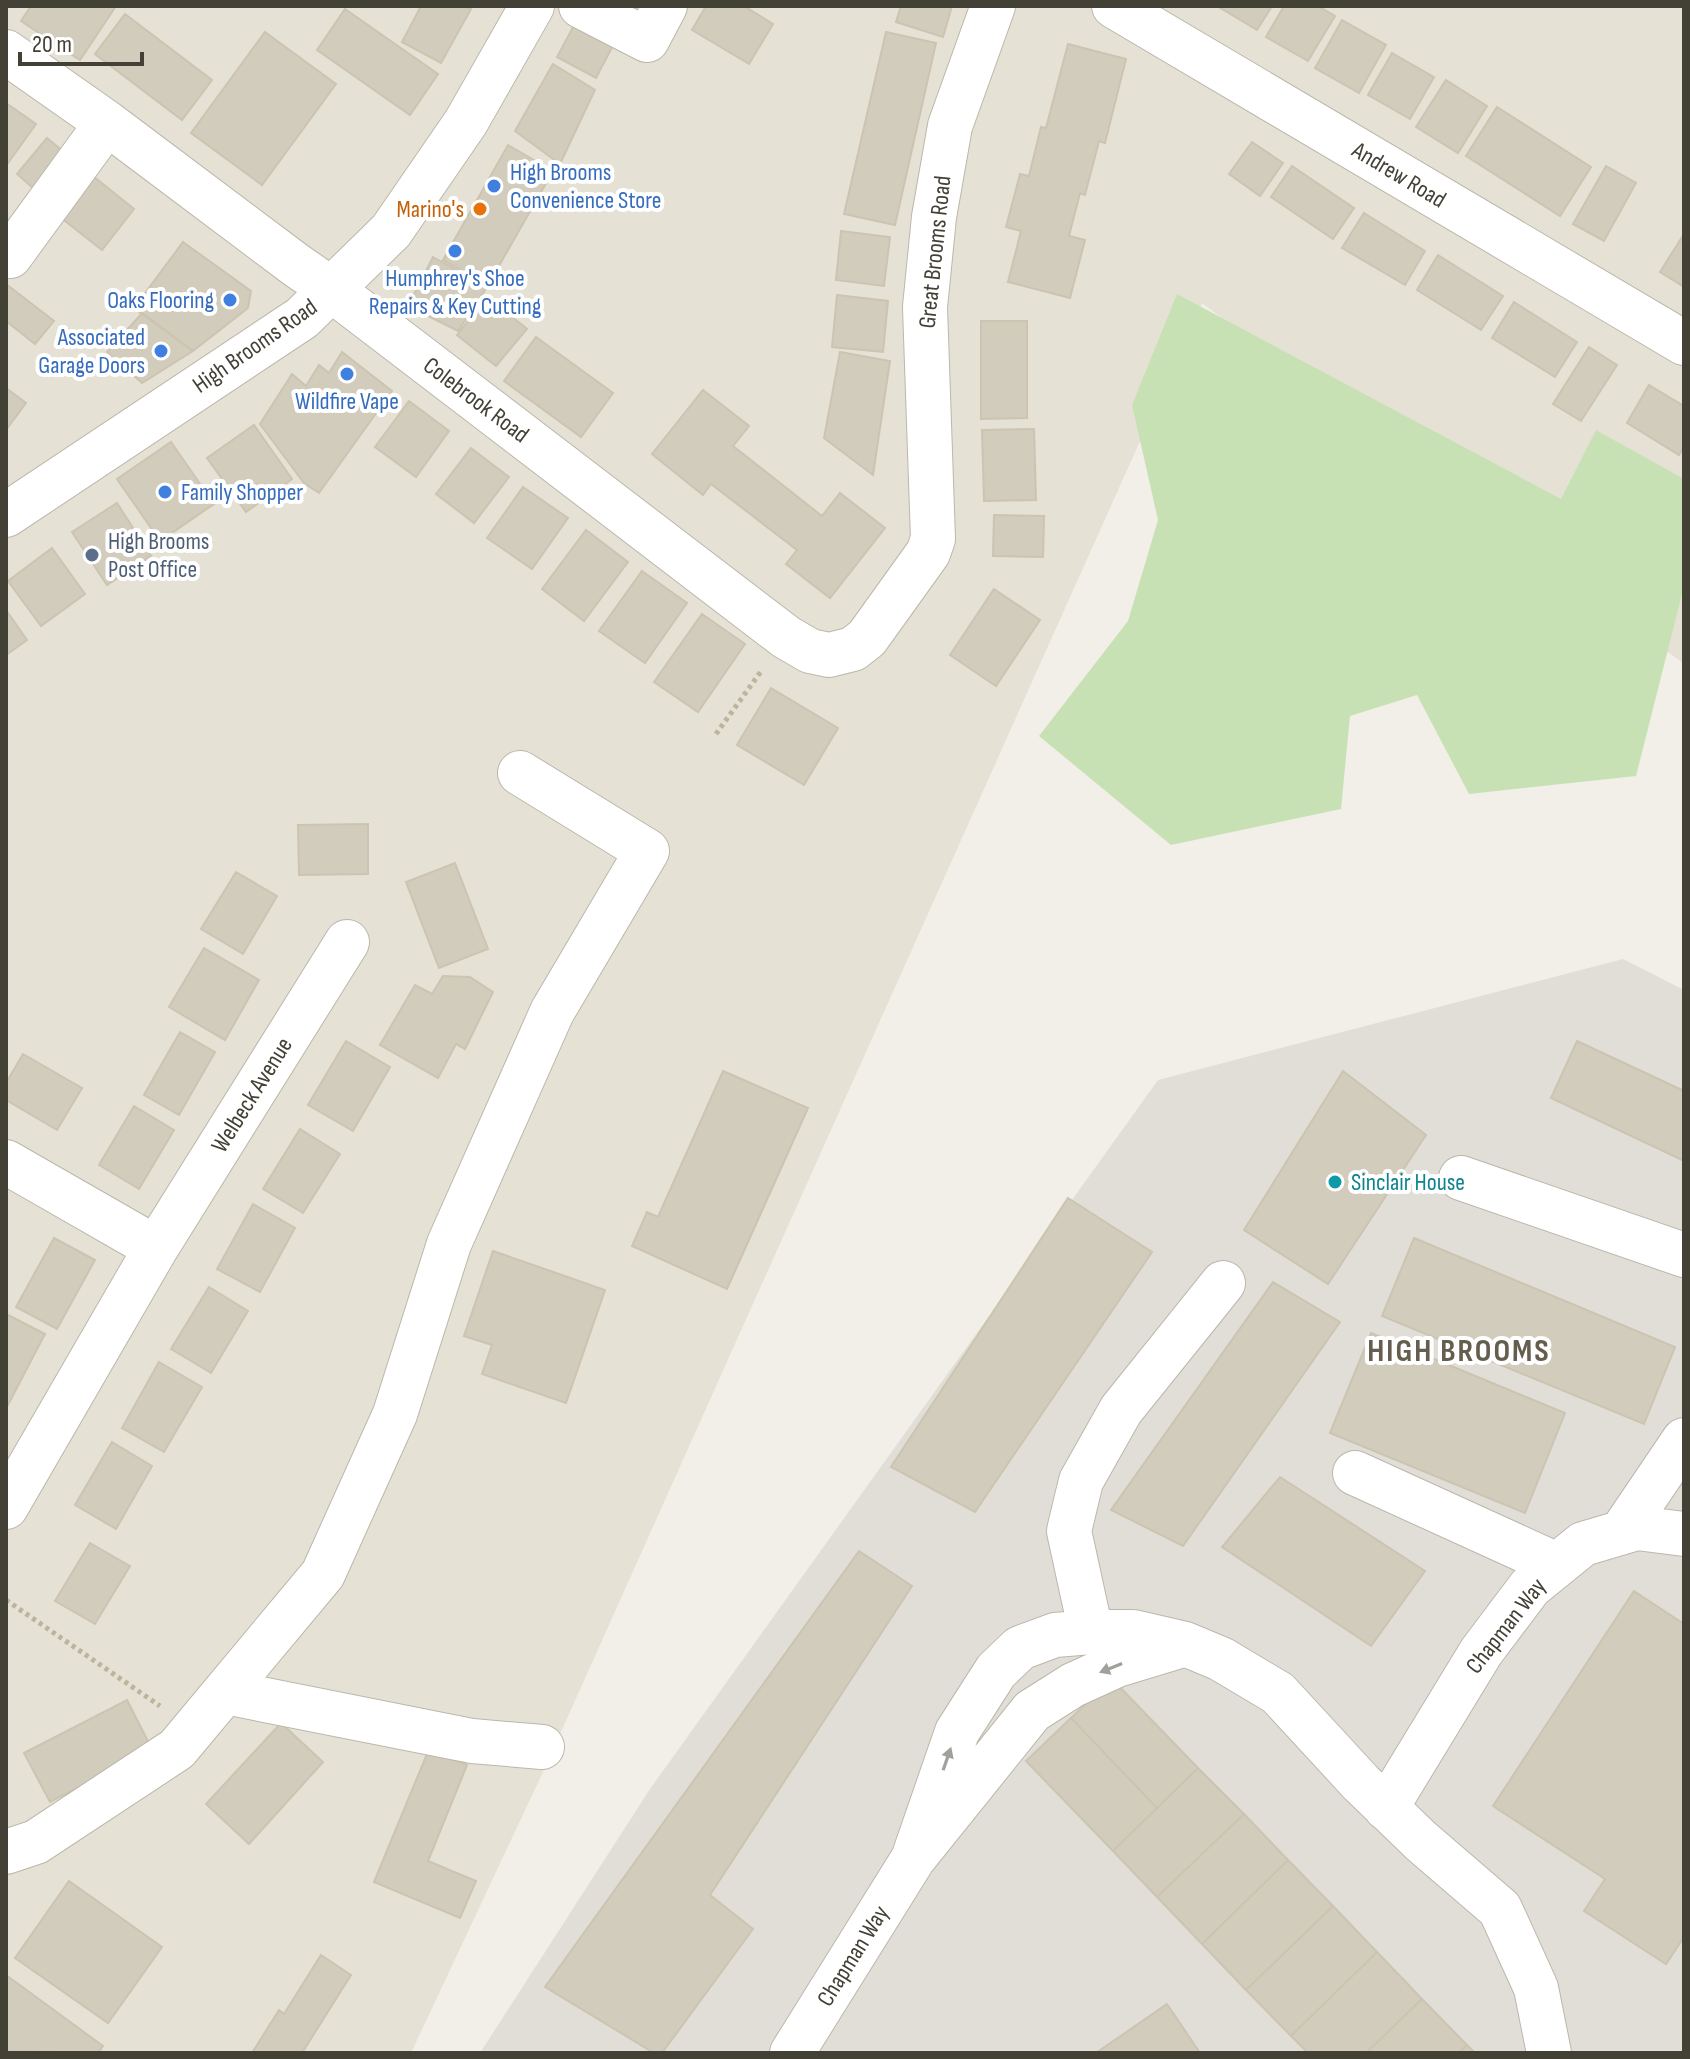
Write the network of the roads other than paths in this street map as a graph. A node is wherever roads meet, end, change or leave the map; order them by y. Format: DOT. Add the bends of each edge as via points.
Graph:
graph roads {
  1 [pos="532,6"];
  2 [pos="581,6"];
  3 [pos="665,6"];
  4 [pos="993,6"];
  5 [pos="1114,6"];
  6 [pos="6,52"];
  7 [pos="107,123"];
  8 [pos="10,256"];
  9 [pos="332,290"];
  10 [pos="1684,343"];
  11 [pos="6,515"];
  12 [pos="928,553"];
  13 [pos="520,773"];
  14 [pos="347,942"];
  15 [pos="6,1162"];
  16 [pos="1461,1178"];
  17 [pos="156,1248"];
  18 [pos="1684,1255"];
  19 [pos="1223,1283"];
  20 [pos="1684,1440"];
  21 [pos="1355,1473"];
  22 [pos="6,1507"];
  23 [pos="1621,1533"];
  24 [pos="1684,1534"];
  25 [pos="1557,1565"];
  26 [pos="1091,1632"];
  27 [pos="1185,1644"];
  28 [pos="225,1692"];
  29 [pos="542,1747"];
  30 [pos="1386,1808"];
  31 [pos="6,1852"];
  32 [pos="913,1859"];
  33 [pos="792,2053"];
  34 [pos="1549,2053"];
  1 -- 9 [label="street, High Brooms Road" via="466,122 391,231"];
  2 -- 3 [label="street" via="647,40"];
  4 -- 12 [label="street, Great Brooms Road" via="950,126 934,217 925,307 934,525"];
  5 -- 10 [label="street, Andrew Road"];
  6 -- 7 [label="street, Colebrook Road"];
  7 -- 8 [label="street"];
  7 -- 9 [label="street, Colebrook Road"];
  9 -- 11 [label="street, High Brooms Road" via="302,318"];
  9 -- 12 [label="street, Colebrook Road" via="810,651 829,655 853,649 867,638"];
  13 -- 28 [label="street" via="647,851 552,1012 449,1244 395,1414 323,1574"];
  14 -- 17 [label="street, Welbeck Avenue"];
  15 -- 17 [label="street"];
  16 -- 18 [label="street"];
  17 -- 22 [label="street, Welbeck Avenue"];
  19 -- 26 [label="street" via="1121,1410 1081,1481 1069,1531"];
  20 -- 23 [label="street"];
  21 -- 25 [label="street"];
  23 -- 24 [label="street, Chapman Way" via="1637,1528"];
  23 -- 25 [label="street, Chapman Way" via="1583,1544"];
  25 -- 30 [label="street, Chapman Way" via="1530,1587 1481,1652"];
  26 -- 27 [label="street, Chapman Way" via="1133,1632"];
  32 -- 26 [label="street, Chapman Way, one-way" via="957,1732 996,1671 1020,1648 1055,1635"];
  27 -- 30 [label="street, Chapman Way" via="1278,1693"];
  27 -- 32 [label="street, Chapman Way, one-way" via="1117,1665 1032,1711"];
  28 -- 29 [label="street" via="472,1741"];
  28 -- 31 [label="street" via="177,1749 36,1842"];
  30 -- 34 [label="street, Chapman Way" via="1500,1909 1536,1988"];
  32 -- 33 [label="street, Chapman Way"];
}
